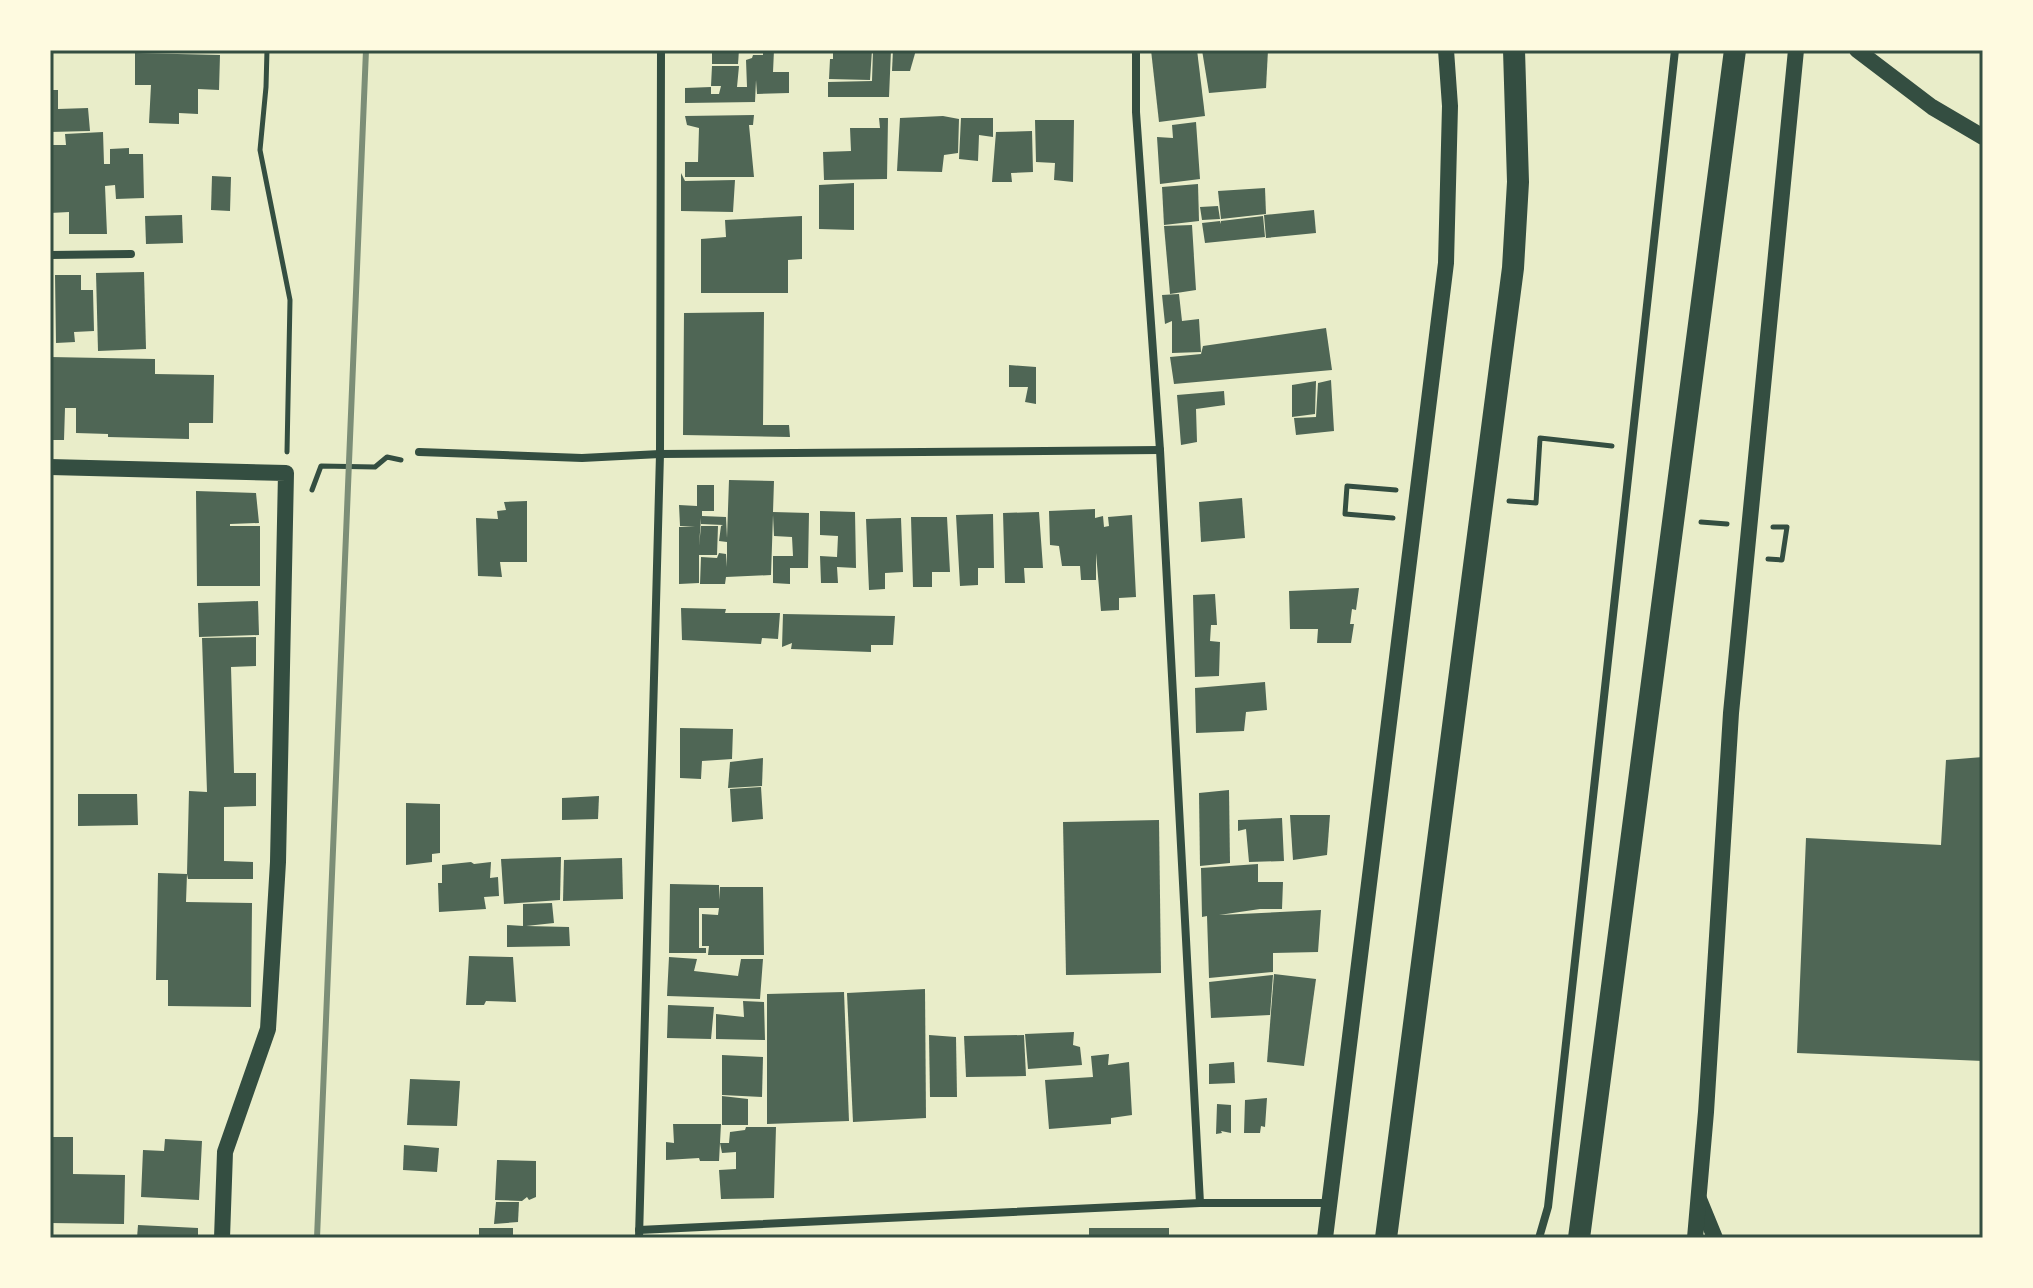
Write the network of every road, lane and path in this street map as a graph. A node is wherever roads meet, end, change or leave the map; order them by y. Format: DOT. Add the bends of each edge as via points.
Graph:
graph roads {
  1 [pos="267,50"];
  2 [pos="661,50"];
  3 [pos="1136,50"];
  4 [pos="1446,50"];
  5 [pos="1514,50"];
  6 [pos="1675,50"];
  7 [pos="1735,50"];
  8 [pos="1796,50"];
  9 [pos="1857,50"];
  10 [pos="1983,137"];
  11 [pos="131,254"];
  12 [pos="50,255"];
  13 [pos="1613,444"];
  14 [pos="1160,450"];
  15 [pos="419,452"];
  16 [pos="660,454"];
  17 [pos="50,467"];
  18 [pos="286,473"];
  19 [pos="1347,486"];
  20 [pos="286,498"];
  21 [pos="1536,503"];
  22 [pos="1414,520"];
  23 [pos="1697,1194"];
  24 [pos="1200,1203"];
  25 [pos="1329,1203"];
  26 [pos="639,1234"];
  27 [pos="222,1238"];
  28 [pos="1325,1238"];
  29 [pos="1386,1238"];
  30 [pos="1539,1238"];
  31 [pos="1579,1238"];
  32 [pos="1682,1238"];
  33 [pos="1695,1238"];
  34 [pos="1715,1238"];
  1 -- 18 [label="path" via="260,150 290,300"];
  2 -- 16 [label="street"];
  3 -- 14 [label="street"];
  4 -- 22 [label="main road" via="1446,263"];
  5 -- 29 [label="highway" via="1518,182 1513,268"];
  6 -- 30 [label="street" via="1548,1207"];
  7 -- 31 [label="highway"];
  8 -- 23 [label="main road" via="1731,713"];
  9 -- 10 [label="main road" via="1932,107"];
  11 -- 12 [label="street"];
  13 -- 21 [label="path" via="1540,438"];
  14 -- 16 [label="street"];
  14 -- 24 [label="street"];
  15 -- 16 [label="street" via="582,458"];
  15 -- 20 [label="path" via="401,460 387,457 375,467 321,466 312,491"];
  16 -- 26 [label="street"];
  17 -- 18 [label="main road"];
  18 -- 20 [label="main road"];
  19 -- 22 [label="path" via="1345,514"];
  20 -- 27 [label="main road" via="278,862 268,1029 225,1152"];
  22 -- 25 [label="main road"];
  23 -- 32 [label="main road"];
  23 -- 33 [label="main road"];
  23 -- 34 [label="main road"];
  24 -- 25 [label="street"];
  24 -- 26 [label="street"];
  25 -- 28 [label="main road"];
}
